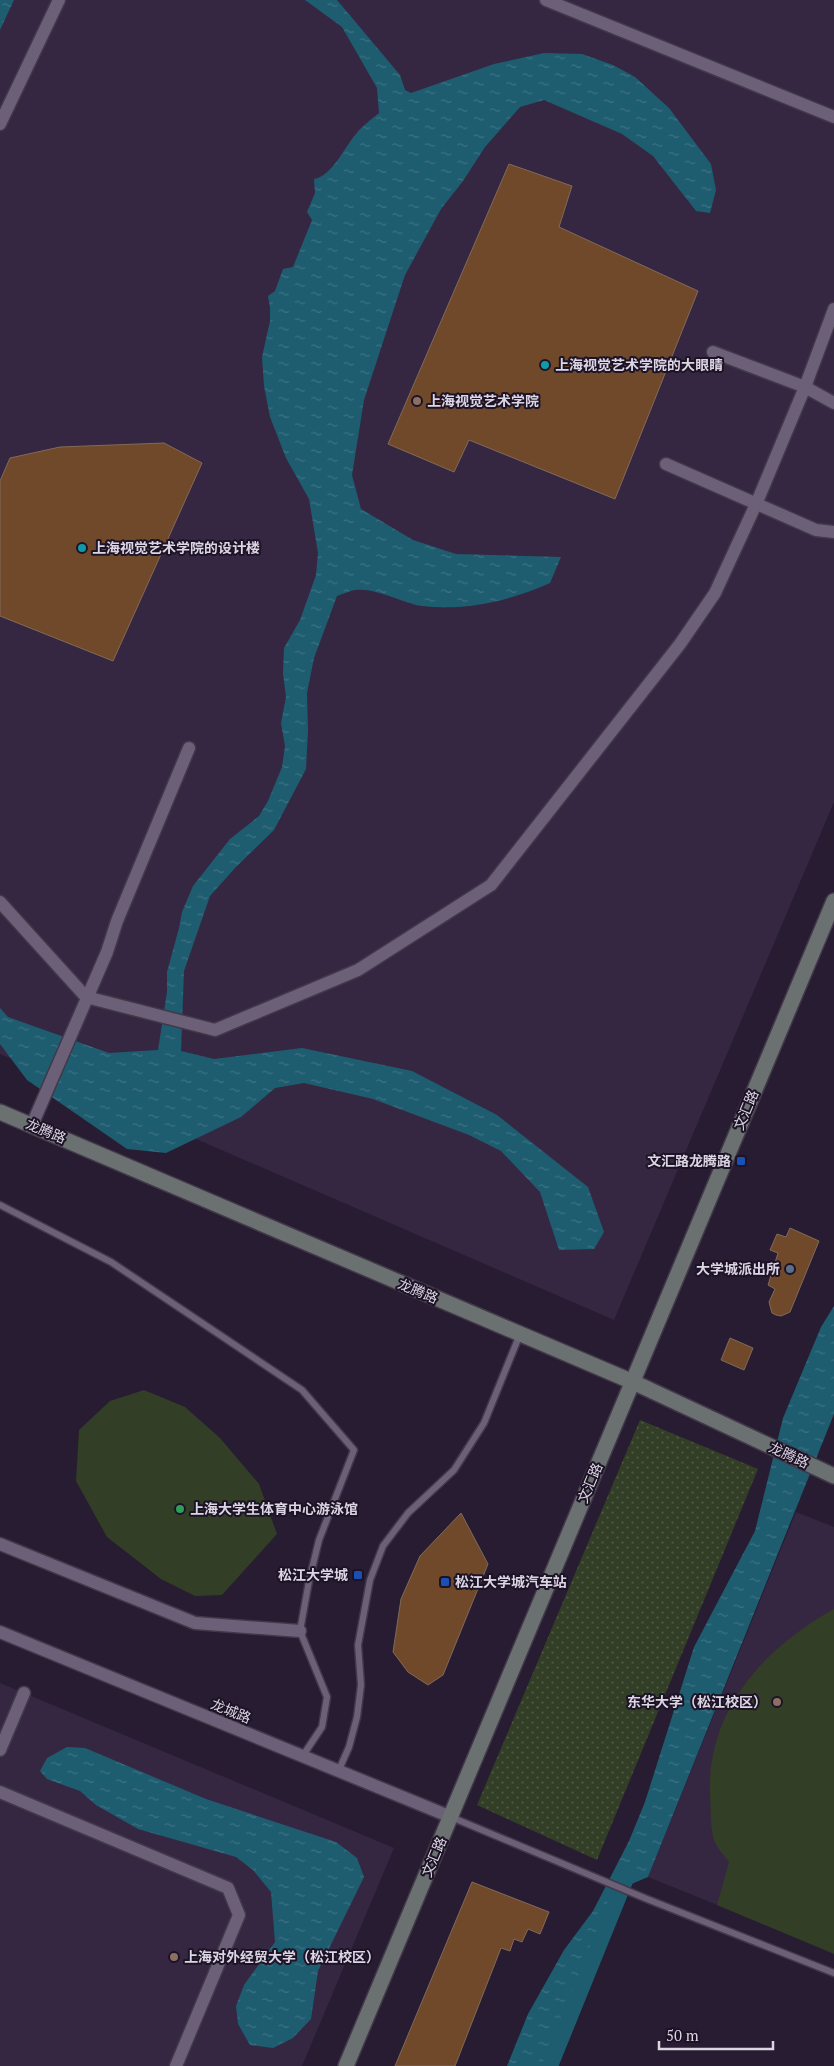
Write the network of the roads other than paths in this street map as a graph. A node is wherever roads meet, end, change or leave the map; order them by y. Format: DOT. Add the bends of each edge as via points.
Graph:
graph roads {
  1 [pos="59,0"];
  2 [pos="546,0"];
  3 [pos="834,117"];
  4 [pos="1,120"];
  5 [pos="834,309"];
  6 [pos="714,352"];
  7 [pos="805,387"];
  8 [pos="834,402"];
  9 [pos="666,464"];
  10 [pos="757,502"];
  11 [pos="834,532"];
  12 [pos="189,748"];
  13 [pos="834,900"];
  14 [pos="0,902"];
  15 [pos="86,997"];
  16 [pos="0,1112"];
  17 [pos="32,1125"];
  18 [pos="0,1204"];
  19 [pos="520,1334"];
  20 [pos="633,1382"];
  21 [pos="834,1476"];
  22 [pos="0,1544"];
  23 [pos="300,1631"];
  24 [pos="0,1632"];
  25 [pos="24,1693"];
  26 [pos="0,1750"];
  27 [pos="302,1757"];
  28 [pos="338,1772"];
  29 [pos="0,1792"];
  30 [pos="451,1816"];
  31 [pos="834,1973"];
  32 [pos="176,2066"];
  33 [pos="346,2066"];
  1 -- 4 [label="street"];
  2 -- 3 [label="street"];
  5 -- 7 [label="street"];
  6 -- 7 [label="street"];
  7 -- 8 [label="street"];
  7 -- 10 [label="street"];
  9 -- 10 [label="street"];
  10 -- 11 [label="street" via="816,530"];
  10 -- 15 [label="street" via="714,593 680,644 491,885 358,970 215,1030"];
  12 -- 15 [label="street"];
  13 -- 20 [label="main road, 文汇路"];
  14 -- 15 [label="street"];
  15 -- 17 [label="street"];
  16 -- 17 [label="main road, 龙腾路"];
  17 -- 19 [label="main road, 龙腾路"];
  18 -- 23 [label="lane" via="111,1262 302,1390 354,1450 319,1540"];
  19 -- 20 [label="main road, 龙腾路"];
  19 -- 28 [label="lane" via="484,1424 454,1470 408,1512 383,1546 370,1580 358,1646 361,1685 357,1717"];
  20 -- 21 [label="main road, 龙腾路"];
  20 -- 30 [label="main road, 文汇路"];
  22 -- 23 [label="street" via="195,1623"];
  23 -- 27 [label="lane" via="326,1697 322,1728"];
  24 -- 27 [label="street, 龙城路"];
  25 -- 26 [label="street"];
  27 -- 28 [label="street, 龙城路"];
  28 -- 30 [label="street, 龙城路"];
  29 -- 32 [label="street" via="228,1888 239,1915"];
  30 -- 31 [label="lane"];
  30 -- 33 [label="main road, 文汇路"];
}
